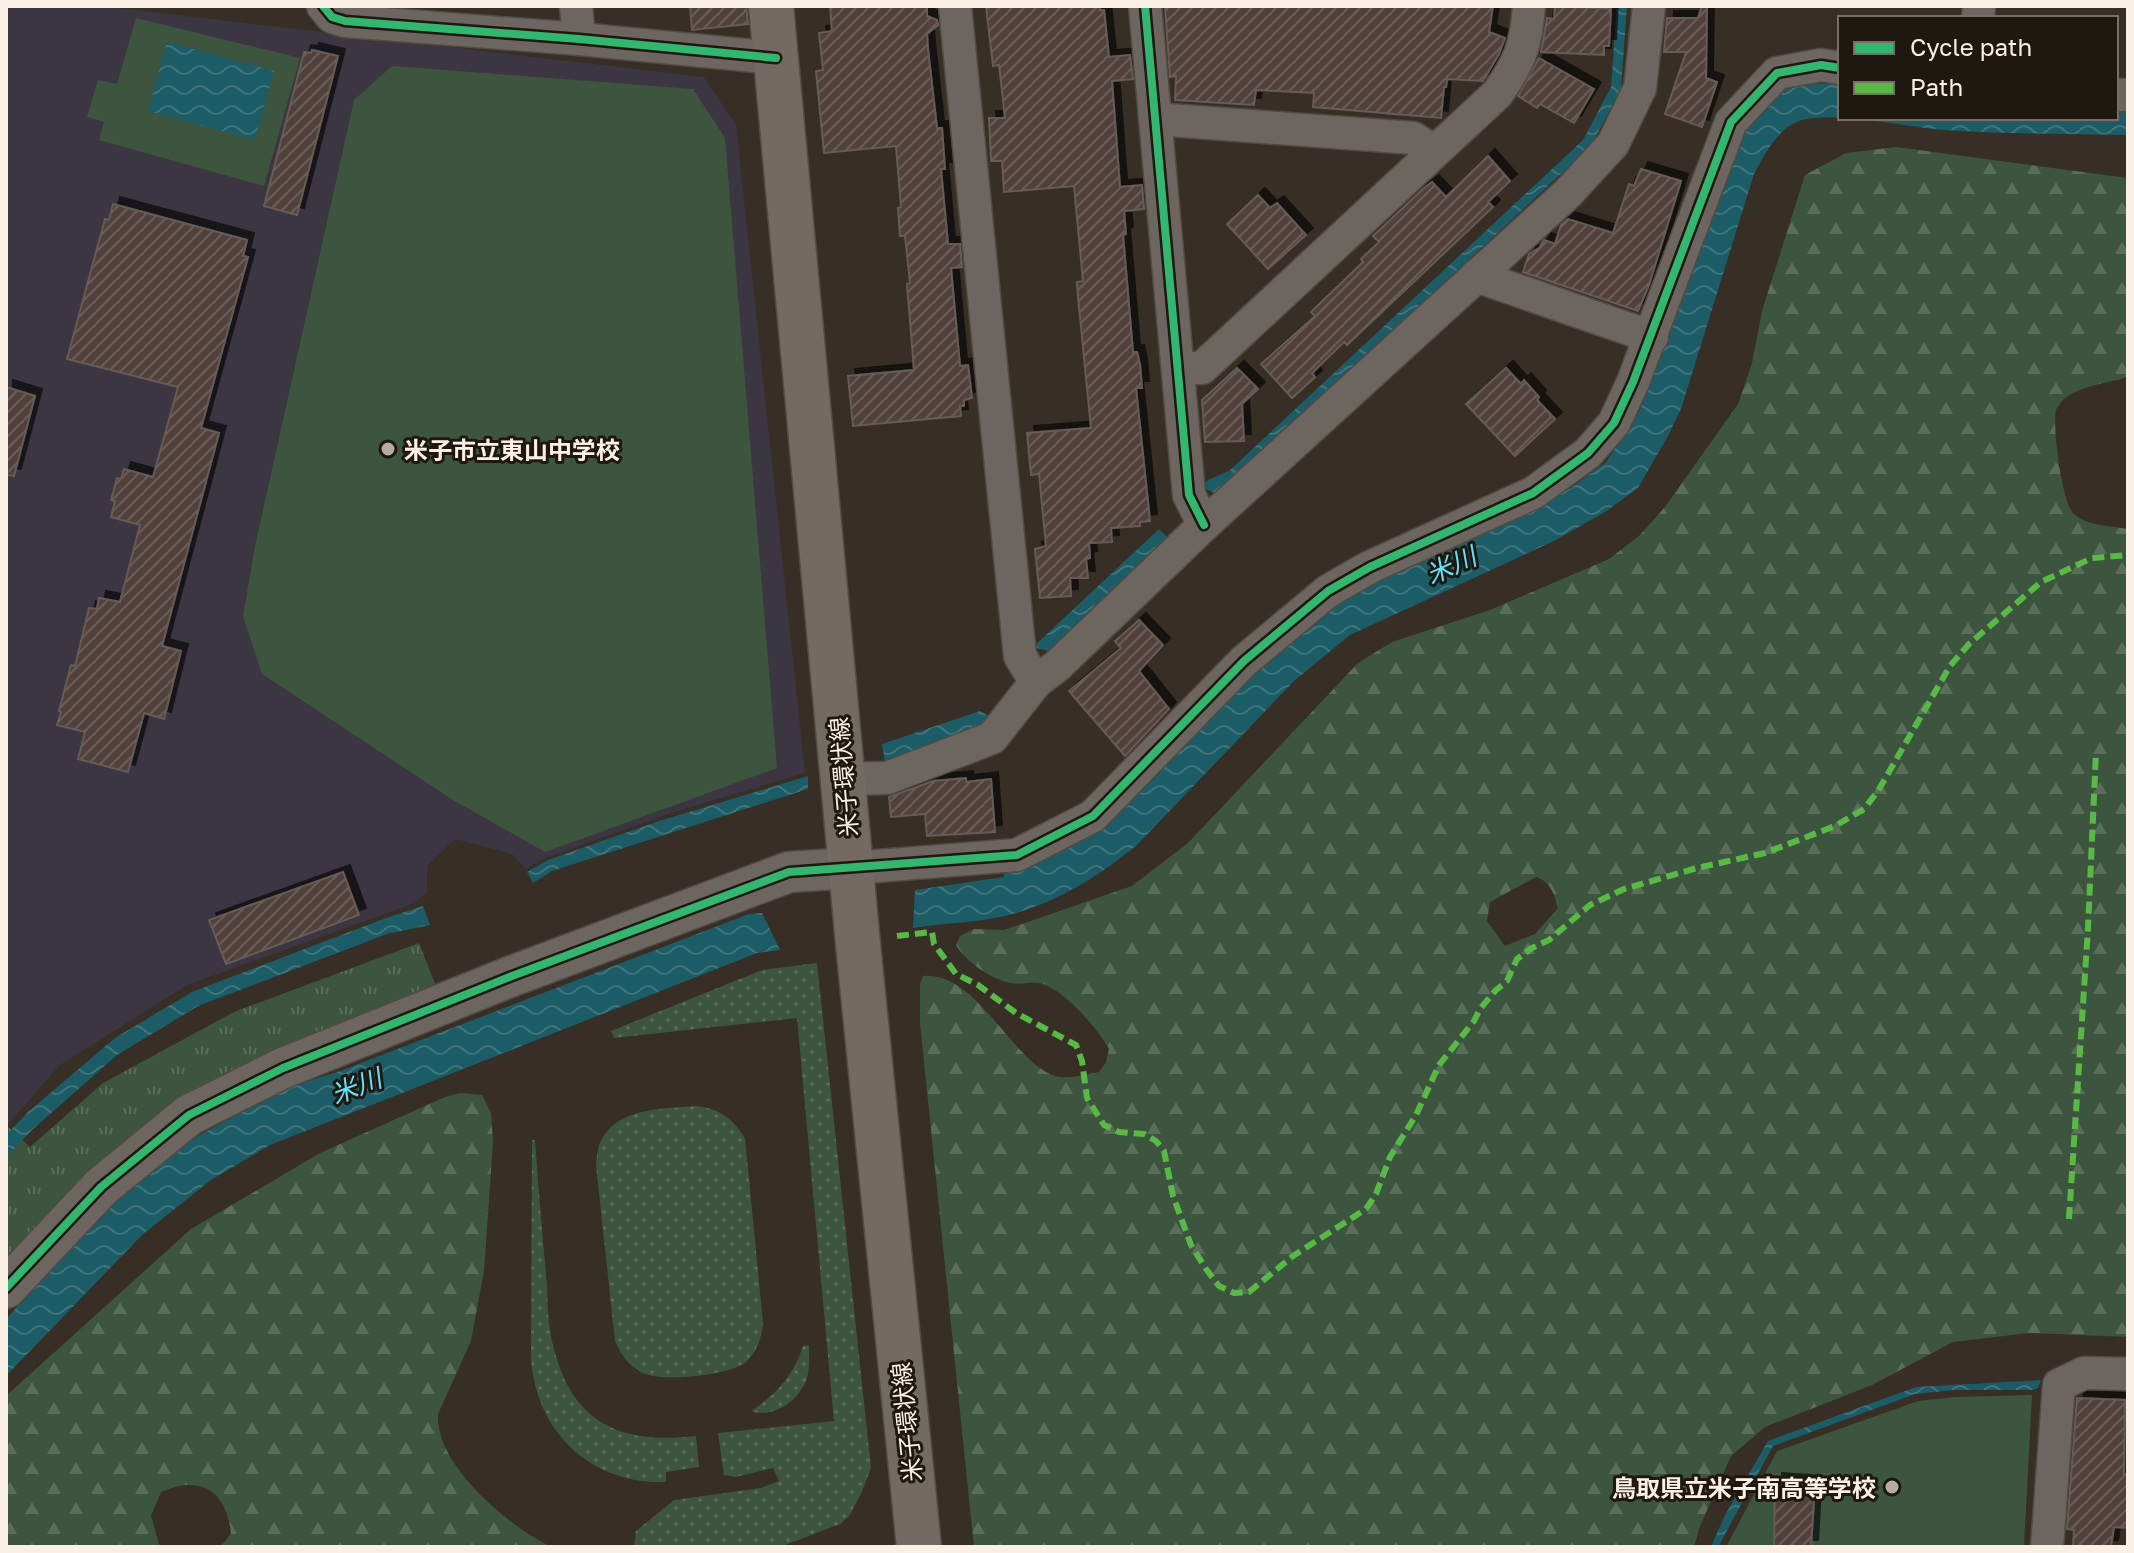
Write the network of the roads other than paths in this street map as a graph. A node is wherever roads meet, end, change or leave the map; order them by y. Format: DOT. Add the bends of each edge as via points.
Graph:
graph roads {
  1 [pos="323,6"];
  2 [pos="576,6"];
  3 [pos="771,6"];
  4 [pos="955,6"];
  5 [pos="1145,6"];
  6 [pos="1529,6"];
  7 [pos="1649,6"];
  8 [pos="579,39"];
  9 [pos="776,58"];
  10 [pos="1838,68"];
  11 [pos="1155,119"];
  12 [pos="1434,151"];
  13 [pos="1476,276"];
  14 [pos="1652,337"];
  15 [pos="1178,368"];
  16 [pos="1204,525"];
  17 [pos="1036,682"];
  18 [pos="844,779"];
  19 [pos="852,868"];
  20 [pos="6,1288"];
  21 [pos="2128,1374"];
  22 [pos="919,1547"];
  23 [pos="2047,1547"];
  1 -- 8 [label="street" via="332,17 345,21"];
  2 -- 8 [label="street"];
  3 -- 9 [label="main road, 米子環状線"];
  4 -- 17 [label="street" via="1020,656"];
  5 -- 11 [label="street"];
  6 -- 12 [label="street" via="1527,36 1516,67 1497,94"];
  7 -- 13 [label="street" via="1640,88 1613,144 1568,193"];
  8 -- 9 [label="street"];
  9 -- 18 [label="main road, 米子環状線"];
  10 -- 14 [label="street" via="1821,65 1777,73 1731,122"];
  11 -- 12 [label="street" via="1413,138"];
  11 -- 15 [label="street"];
  12 -- 15 [label="street" via="1202,368"];
  13 -- 14 [label="street"];
  13 -- 16 [label="street"];
  14 -- 19 [label="street" via="1614,423 1588,453 1533,493 1328,591 1244,661 1093,816 1017,855"];
  15 -- 16 [label="street" via="1189,495"];
  16 -- 17 [label="street"];
  17 -- 18 [label="street" via="992,738 887,778"];
  18 -- 19 [label="main road, 米子環状線"];
  19 -- 20 [label="street" via="789,872 283,1068 189,1115 101,1187"];
  19 -- 22 [label="main road, 米子環状線"];
  21 -- 23 [label="street" via="2084,1373 2059,1385"];
}
